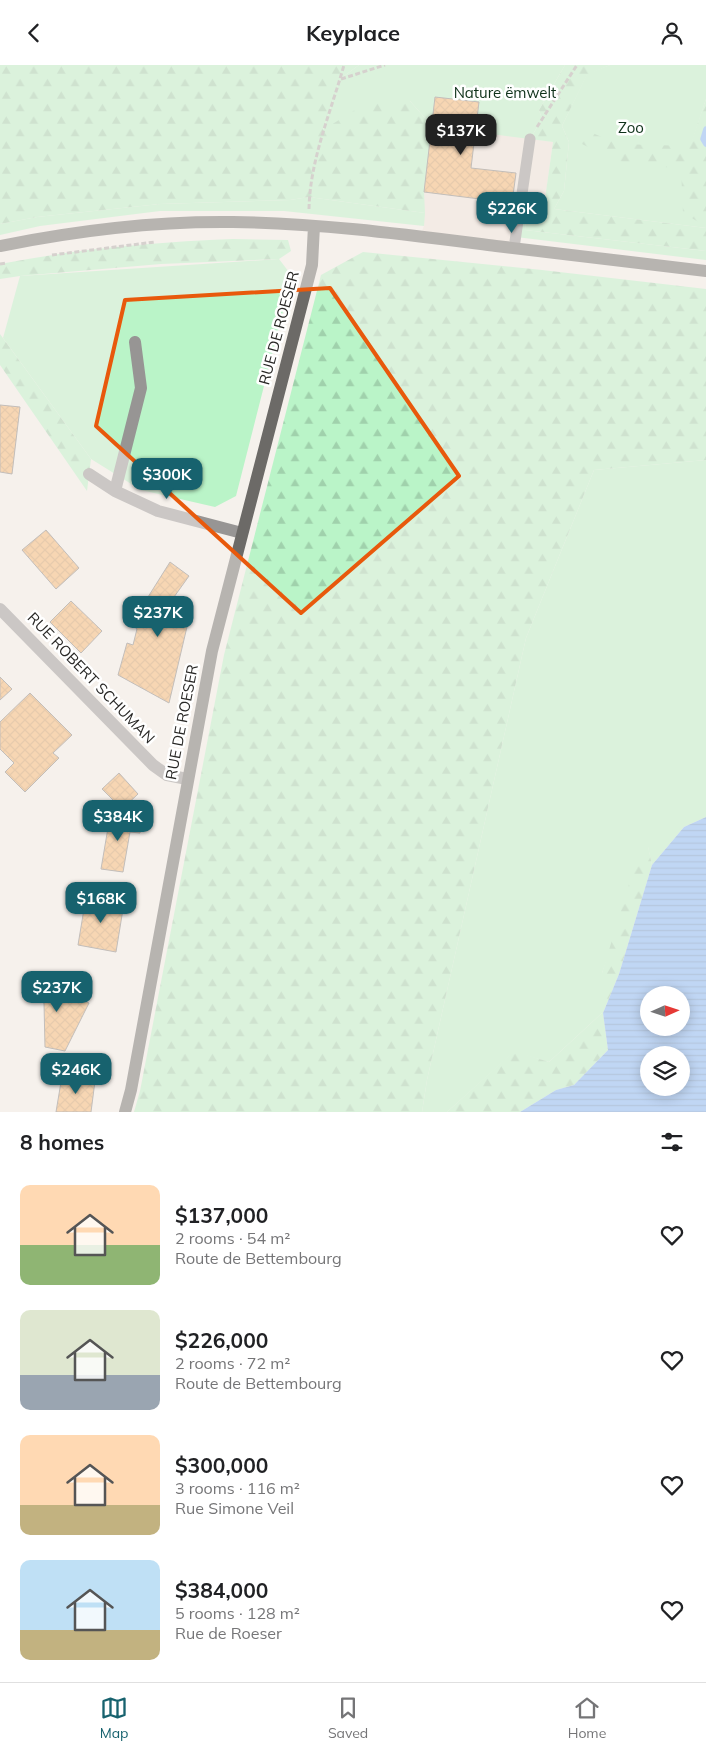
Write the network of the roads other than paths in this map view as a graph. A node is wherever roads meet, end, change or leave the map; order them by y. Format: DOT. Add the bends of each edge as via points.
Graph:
graph roads {
  1 [pos="530,139"];
  2 [pos="311,225"];
  3 [pos="0,246"];
  4 [pos="514,248"];
  5 [pos="706,271"];
  6 [pos="135,342"];
  7 [pos="89,474"];
  8 [pos="115,491"];
  9 [pos="242,533"];
  10 [pos="0,609"];
  11 [pos="187,779"];
  12 [pos="125,1112"];
  1 -- 4 [label="lane"];
  2 -- 3 [label="main road" via="164,224 38,238"];
  2 -- 4 [label="main road"];
  2 -- 9 [label="main road, RUE DE ROESER" via="312,265"];
  4 -- 5 [label="main road"];
  6 -- 8 [label="street" via="141,388"];
  7 -- 8 [label="street"];
  8 -- 9 [label="street" via="158,511"];
  9 -- 11 [label="main road, RUE DE ROESER" via="212,651"];
  10 -- 11 [label="street, RUE ROBERT SCHUMAN" via="153,765 167,775"];
  11 -- 12 [label="main road, RUE DE ROESER"];
}
